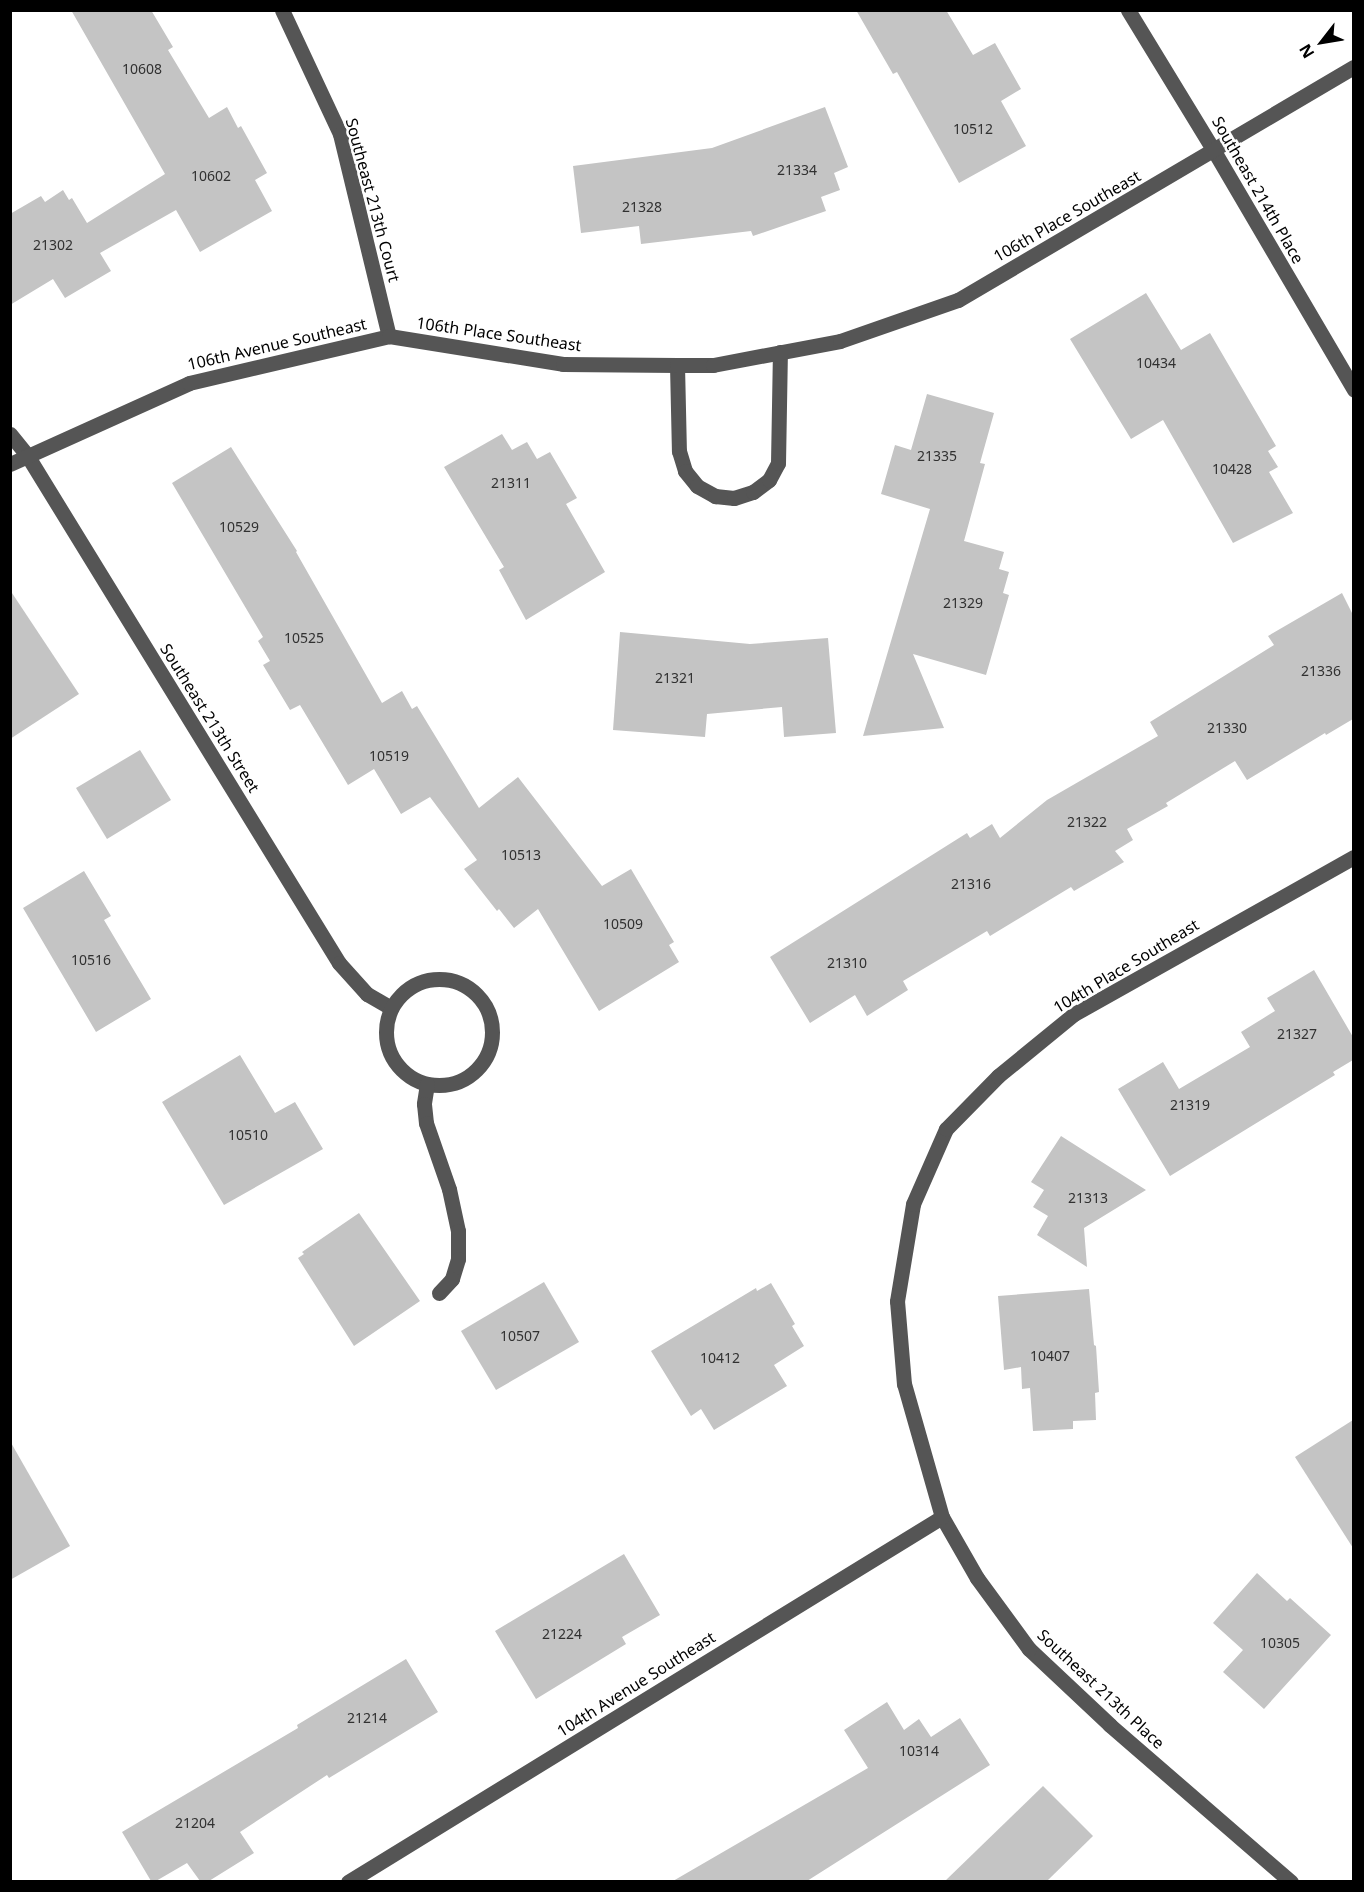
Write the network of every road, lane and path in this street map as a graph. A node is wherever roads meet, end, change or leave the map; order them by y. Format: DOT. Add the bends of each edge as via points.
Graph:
graph roads {
  1 [pos="282,10"];
  2 [pos="1128,10"];
  3 [pos="1353,67"];
  4 [pos="1214,151"];
  5 [pos="389,336"];
  6 [pos="780,352"];
  7 [pos="677,365"];
  8 [pos="1353,390"];
  9 [pos="10,434"];
  10 [pos="27,455"];
  11 [pos="10,464"];
  12 [pos="1353,857"];
  13 [pos="392,1008"];
  14 [pos="427,1084"];
  15 [pos="913,1204"];
  16 [pos="440,1293"];
  17 [pos="942,1517"];
  18 [pos="348,1881"];
  19 [pos="1291,1881"];
  1 -- 5 [label="street, Southeast 213th Court" via="340,134"];
  2 -- 4 [label="street, Southeast 214th Place"];
  3 -- 4 [label="street, 106th Place Southeast"];
  4 -- 6 [label="street, 106th Place Southeast" via="958,300 840,341"];
  4 -- 8 [label="street, Southeast 214th Place"];
  5 -- 7 [label="street, 106th Place Southeast" via="563,364"];
  5 -- 10 [label="street, 106th Avenue Southeast" via="189,383"];
  6 -- 7 [label="street, 106th Place Southeast" via="713,365"];
  6 -- 7 [label="street" via="778,463 769,480 753,492 734,498 715,496 697,486 685,471 679,452"];
  9 -- 10 [label="street, Southeast 213th Street"];
  10 -- 11 [label="street, 106th Avenue Southeast"];
  10 -- 13 [label="street, Southeast 213th Street" via="339,963 367,994"];
  12 -- 15 [label="street, 104th Place Southeast" via="1074,1014 998,1076 946,1129"];
  13 -- 14 [label="street" via="386,1023 390,1055 405,1073"];
  13 -- 14 [label="street" via="402,993 435,979 453,981 470,989 490,1018 489,1045 477,1069 462,1080 445,1085"];
  14 -- 16 [label="street" via="426,1123 449,1189 458,1231 458,1259 452,1279"];
  15 -- 17 [label="street, Southeast 213th Place" via="897,1300 904,1384"];
  17 -- 18 [label="street, 104th Avenue Southeast"];
  17 -- 19 [label="street, Southeast 213th Place" via="977,1578 1029,1649 1110,1725"];
}
